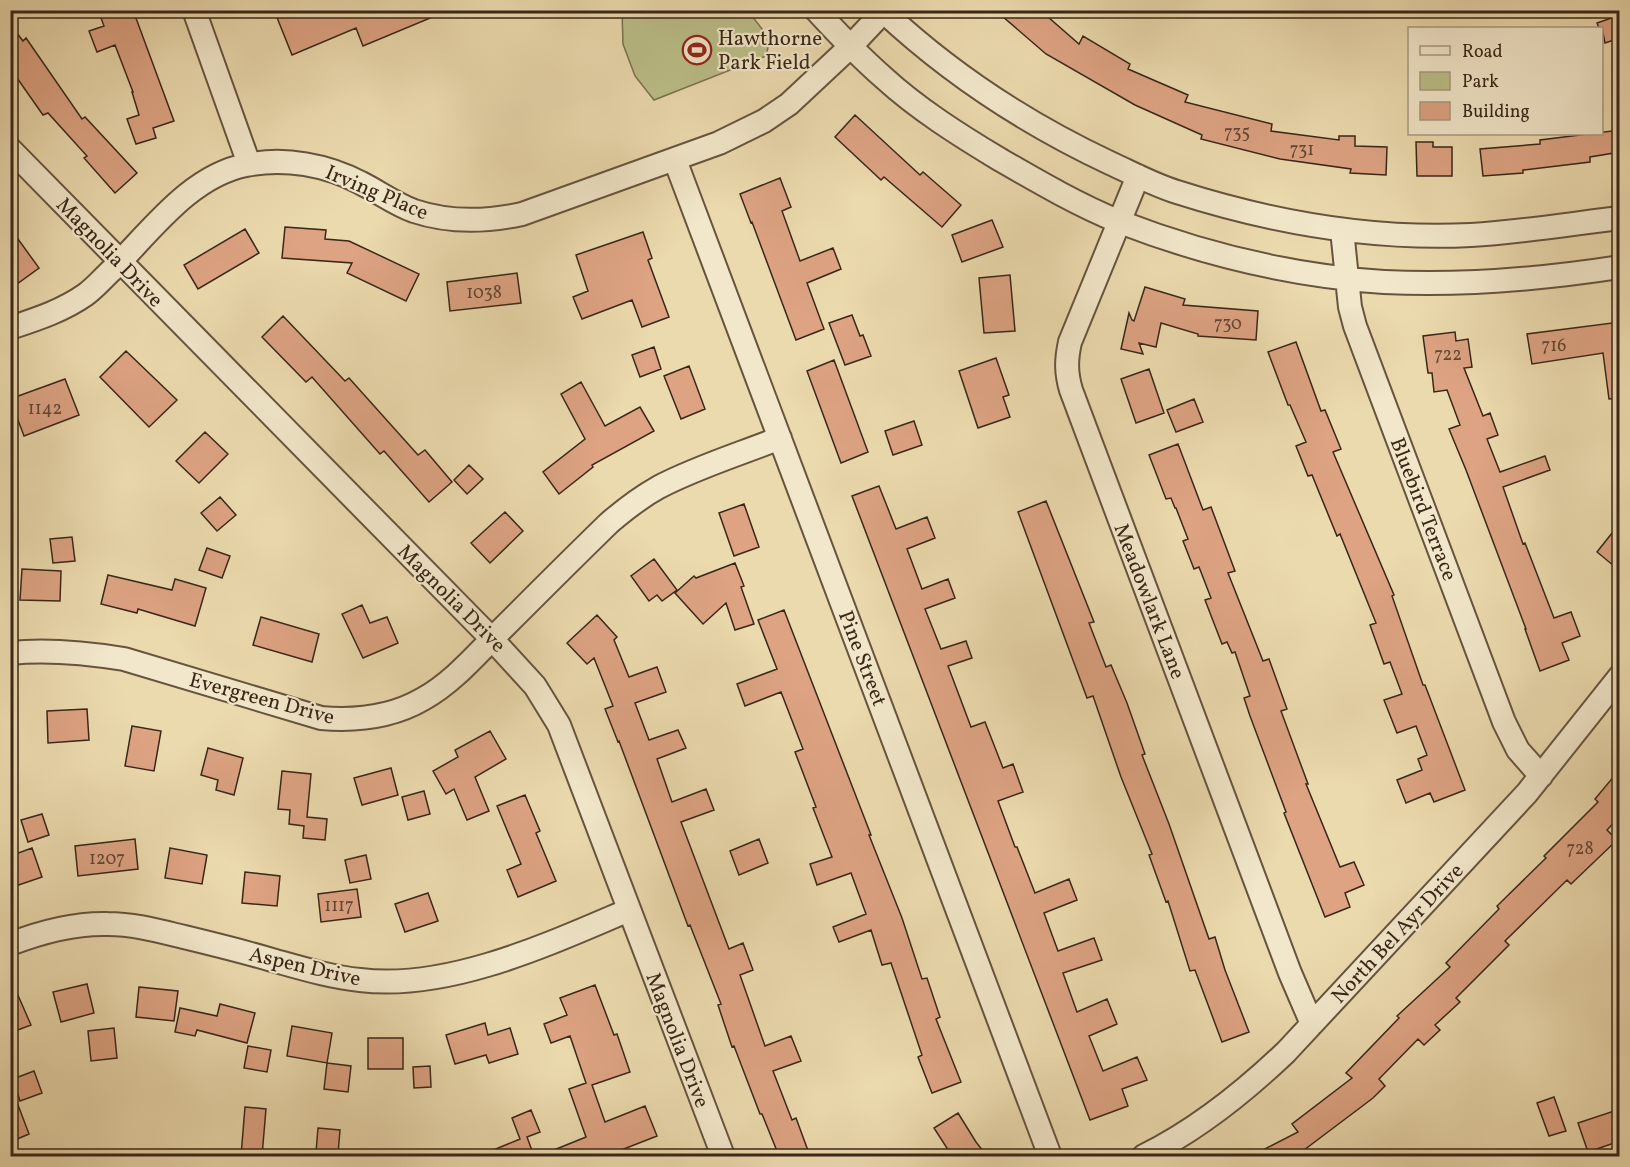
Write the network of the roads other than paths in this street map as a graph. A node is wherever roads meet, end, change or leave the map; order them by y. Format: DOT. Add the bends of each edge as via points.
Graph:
graph roads {
  1 [pos="194,10"];
  2 [pos="816,10"];
  3 [pos="882,11"];
  4 [pos="851,46"];
  5 [pos="10,149"];
  6 [pos="675,160"];
  7 [pos="249,164"];
  8 [pos="1138,176"];
  9 [pos="1620,218"];
  10 [pos="1118,221"];
  11 [pos="1342,230"];
  12 [pos="120,262"];
  13 [pos="1620,267"];
  14 [pos="1346,279"];
  15 [pos="10,328"];
  16 [pos="780,438"];
  17 [pos="492,639"];
  18 [pos="10,653"];
  19 [pos="1620,676"];
  20 [pos="1541,776"];
  21 [pos="629,910"];
  22 [pos="10,944"];
  23 [pos="1312,1024"];
  24 [pos="723,1156"];
  25 [pos="1050,1156"];
  26 [pos="1144,1156"];
  1 -- 7 [label="street"];
  2 -- 4 [label="street"];
  3 -- 4 [label="street, Irving Place"];
  3 -- 8 [label="street" via="924,47 1018,114"];
  4 -- 6 [label="street, Irving Place" via="789,104 764,121"];
  4 -- 10 [label="street" via="884,78 977,146 1040,183"];
  5 -- 12 [label="street, Magnolia Drive"];
  6 -- 7 [label="street, Irving Place" via="522,214 466,221 413,210 321,167 294,162"];
  6 -- 16 [label="street, Pine Street"];
  7 -- 12 [label="street, Irving Place" via="224,170 203,181"];
  8 -- 10 [label="street, Meadowlark Lane"];
  8 -- 11 [label="street" via="1176,192 1269,217"];
  9 -- 11 [label="street" via="1470,235"];
  10 -- 14 [label="street" via="1237,258"];
  10 -- 23 [label="street, Meadowlark Lane" via="1070,342 1066,373"];
  11 -- 14 [label="street, Bluebird Terrace"];
  12 -- 15 [label="street, Irving Place" via="77,300"];
  12 -- 17 [label="street, Magnolia Drive"];
  13 -- 14 [label="street" via="1479,283"];
  14 -- 20 [label="street, Bluebird Terrace" via="1355,326 1504,722 1518,750"];
  16 -- 17 [label="street, Evergreen Drive" via="657,488 623,511"];
  16 -- 25 [label="street, Pine Street"];
  17 -- 18 [label="street, Evergreen Drive" via="453,677 422,700 378,717 340,720 273,705 124,659"];
  17 -- 21 [label="street, Magnolia Drive" via="535,686 559,726"];
  19 -- 20 [label="street, North Bel Ayr Drive"];
  20 -- 23 [label="street, North Bel Ayr Drive"];
  21 -- 22 [label="street, Aspen Drive" via="502,960 446,977 402,981 361,981 326,975 150,928 81,925 38,933"];
  21 -- 24 [label="street, Magnolia Drive"];
  23 -- 26 [label="street, North Bel Ayr Drive" via="1228,1103"];
}
